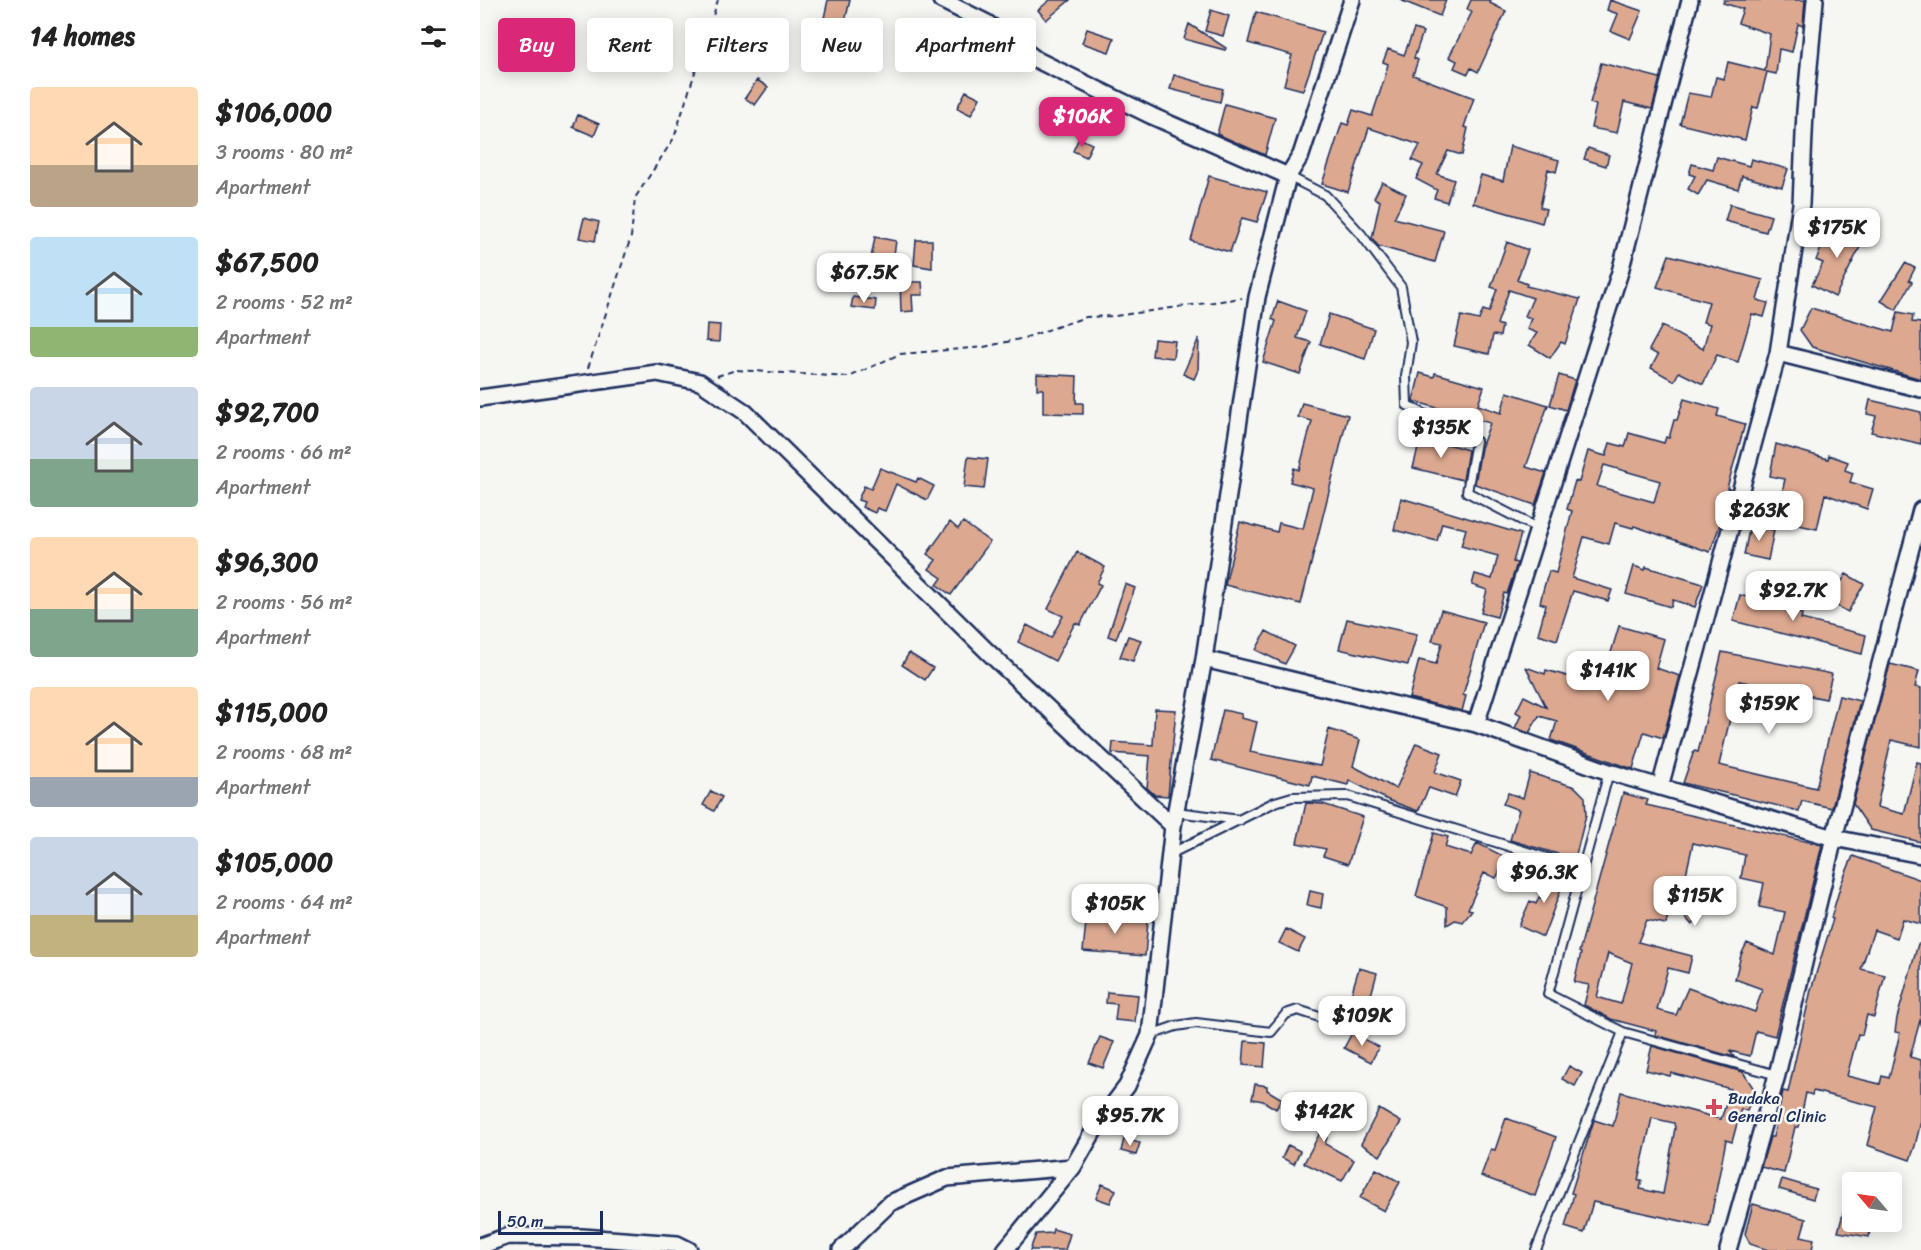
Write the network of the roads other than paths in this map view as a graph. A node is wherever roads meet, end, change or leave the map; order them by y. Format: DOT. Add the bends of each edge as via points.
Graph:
graph roads {
  1 [pos="941,0"];
  2 [pos="1352,0"];
  3 [pos="1690,0"];
  4 [pos="1815,0"];
  5 [pos="1288,176"];
  6 [pos="1778,353"];
  7 [pos="1921,389"];
  8 [pos="480,398"];
  9 [pos="1921,510"];
  10 [pos="1539,529"];
  11 [pos="1204,659"];
  12 [pos="1476,724"];
  13 [pos="1610,772"];
  14 [pos="1660,787"];
  15 [pos="1175,819"];
  16 [pos="1242,820"];
  17 [pos="1834,838"];
  18 [pos="1170,854"];
  19 [pos="1921,855"];
  20 [pos="1582,869"];
  21 [pos="1344,1025"];
  22 [pos="1623,1032"];
  23 [pos="1150,1035"];
  24 [pos="1777,1076"];
  25 [pos="1073,1167"];
  26 [pos="480,1246"];
  27 [pos="689,1250"];
  28 [pos="841,1250"];
  29 [pos="1005,1250"];
  30 [pos="1536,1250"];
  31 [pos="1728,1250"];
  1 -- 5 [label="street" via="987,23 1037,60"];
  2 -- 5 [label="street" via="1301,155"];
  3 -- 10 [label="street" via="1620,272"];
  4 -- 6 [label="street" via="1801,204"];
  5 -- 10 [label="lane" via="1325,195 1362,234 1401,287 1411,342 1407,405 1476,441 1467,492"];
  5 -- 11 [label="street" via="1257,297"];
  6 -- 7 [label="street"];
  6 -- 14 [label="street"];
  8 -- 15 [label="street" via="657,373 700,382 745,412 987,651"];
  9 -- 17 [label="street"];
  10 -- 12 [label="street"];
  11 -- 12 [label="street"];
  11 -- 15 [label="street"];
  12 -- 13 [label="street"];
  13 -- 14 [label="street"];
  13 -- 20 [label="lane"];
  14 -- 17 [label="street"];
  15 -- 16 [label="lane"];
  15 -- 18 [label="street"];
  16 -- 18 [label="lane"];
  16 -- 20 [label="lane" via="1292,797 1348,796"];
  17 -- 19 [label="street"];
  17 -- 24 [label="street"];
  18 -- 23 [label="street"];
  20 -- 22 [label="lane" via="1548,994"];
  21 -- 23 [label="lane" via="1298,1010 1286,1014 1271,1032 1196,1023"];
  22 -- 24 [label="lane"];
  22 -- 30 [label="lane"];
  23 -- 25 [label="street" via="1126,1086"];
  24 -- 31 [label="street"];
  25 -- 28 [label="street" via="947,1178 890,1203"];
  25 -- 29 [label="street"];
  26 -- 27 [label="street" via="508,1236 582,1237 677,1244"];
}
